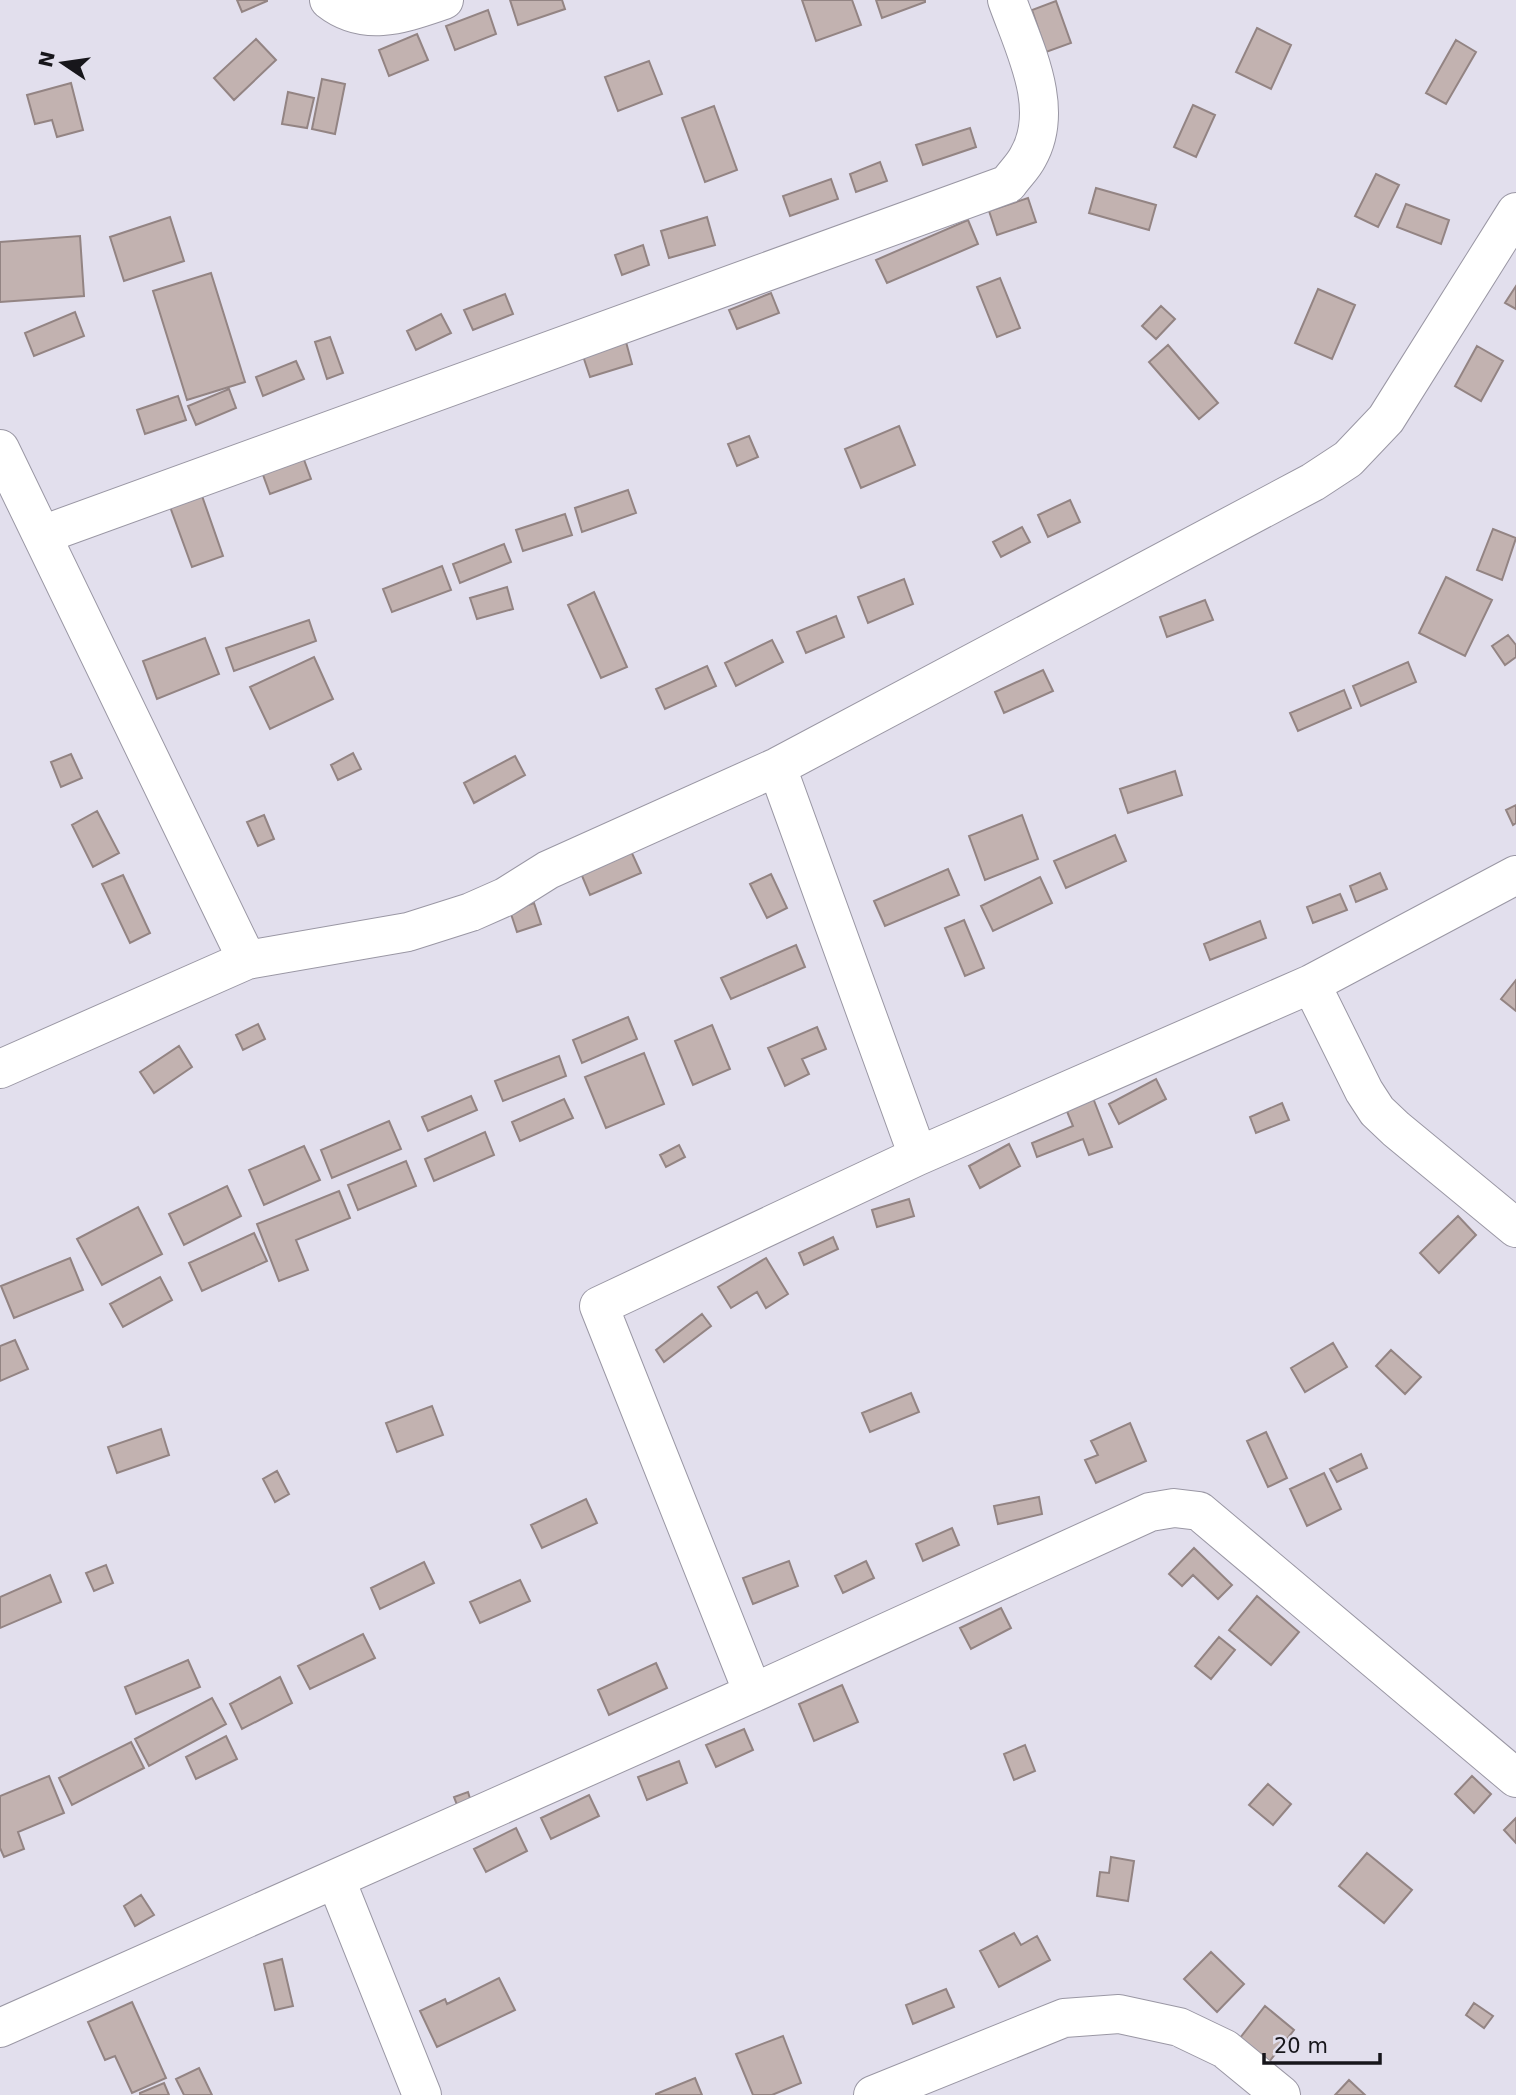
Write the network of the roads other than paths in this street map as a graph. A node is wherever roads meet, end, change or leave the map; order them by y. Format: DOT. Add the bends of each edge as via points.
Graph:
graph roads {
  1 [pos="330,0"];
  2 [pos="443,0"];
  3 [pos="1007,0"];
  4 [pos="1516,212"];
  5 [pos="0,449"];
  6 [pos="42,535"];
  7 [pos="777,767"];
  8 [pos="1516,875"];
  9 [pos="247,960"];
  10 [pos="1311,984"];
  11 [pos="0,1069"];
  12 [pos="918,1156"];
  13 [pos="1516,1228"];
  14 [pos="753,1693"];
  15 [pos="1516,1778"];
  16 [pos="336,1880"];
  17 [pos="0,2028"];
  18 [pos="422,2095"];
  19 [pos="873,2095"];
  20 [pos="1281,2095"];
  1 -- 2 [label="street" via="366,16 396,16"];
  3 -- 6 [label="street" via="1037,84 1039,122 1029,156 1008,184"];
  4 -- 7 [label="street" via="1386,419 1348,459 1313,482"];
  5 -- 6 [label="street"];
  6 -- 9 [label="street"];
  7 -- 9 [label="street" via="548,870 471,912 408,932"];
  7 -- 12 [label="street"];
  8 -- 10 [label="street"];
  9 -- 11 [label="street"];
  10 -- 12 [label="street"];
  10 -- 13 [label="street" via="1377,1111"];
  12 -- 14 [label="street" via="599,1306"];
  14 -- 15 [label="street" via="1150,1511 1174,1508 1199,1511"];
  14 -- 16 [label="street"];
  16 -- 17 [label="street"];
  16 -- 18 [label="street"];
  19 -- 20 [label="street" via="1064,2018 1119,2014 1179,2027 1225,2049"];
}
